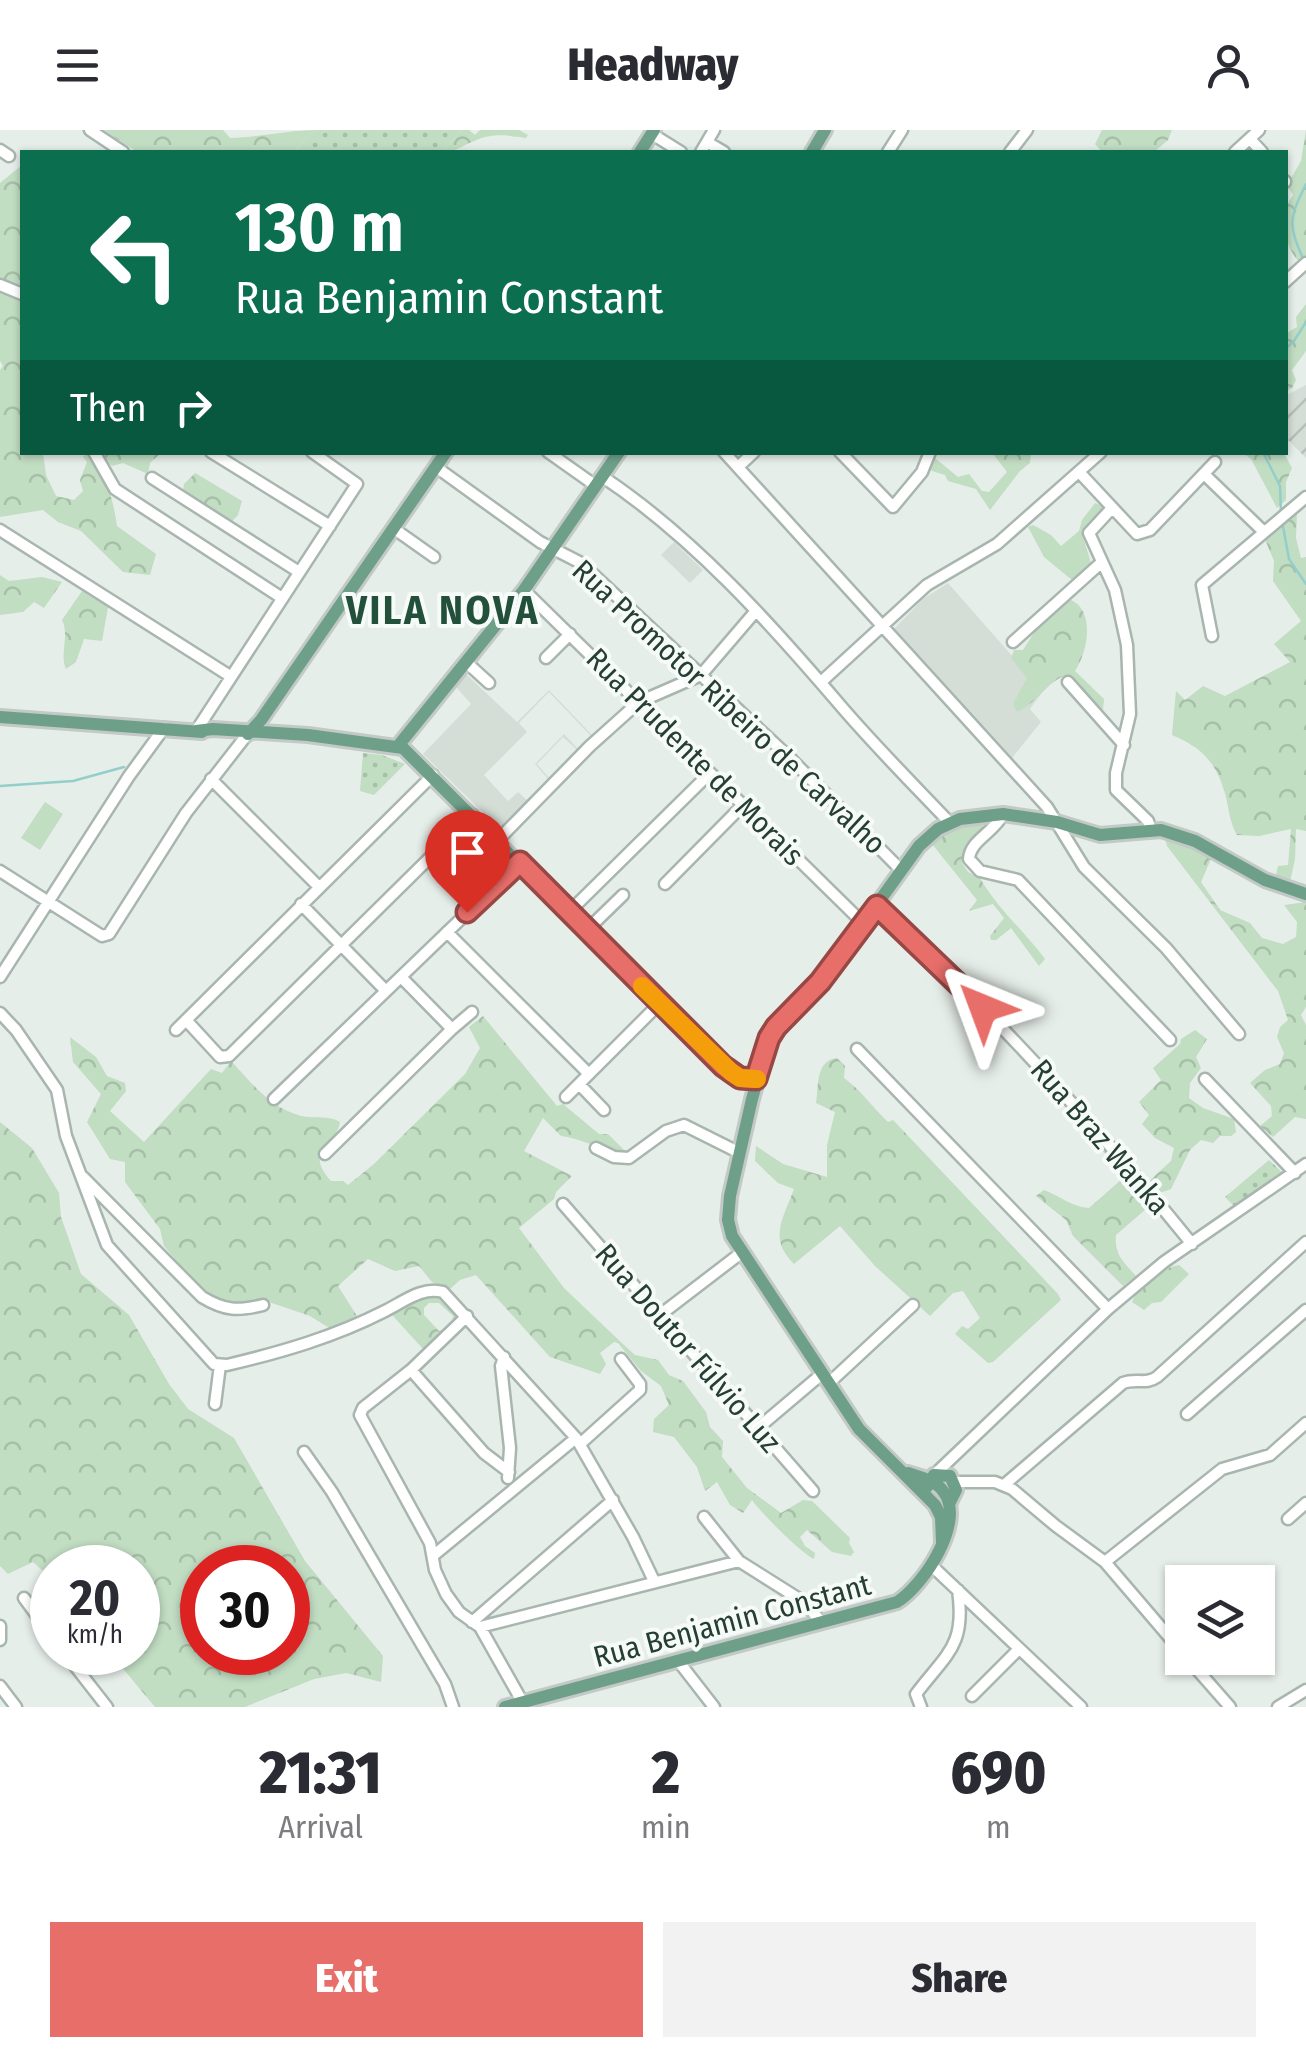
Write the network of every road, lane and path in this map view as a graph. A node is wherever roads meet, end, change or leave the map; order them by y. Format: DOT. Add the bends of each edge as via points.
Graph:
graph roads {
  1 [pos="90,130"];
  2 [pos="714,130"];
  3 [pos="1027,130"];
  4 [pos="653,132"];
  5 [pos="704,147"];
  6 [pos="121,150"];
  7 [pos="678,150"];
  8 [pos="1012,150"];
  9 [pos="96,455"];
  10 [pos="217,455"];
  11 [pos="316,455"];
  12 [pos="444,455"];
  13 [pos="555,455"];
  14 [pos="617,455"];
  15 [pos="727,455"];
  16 [pos="751,455"];
  17 [pos="843,455"];
  18 [pos="1098,455"];
  19 [pos="929,456"];
  20 [pos="1215,462"];
  21 [pos="738,466"];
  22 [pos="436,467"];
  23 [pos="1080,473"];
  24 [pos="1204,474"];
  25 [pos="152,478"];
  26 [pos="599,482"];
  27 [pos="1306,498"];
  28 [pos="1112,508"];
  29 [pos="330,526"];
  30 [pos="394,528"];
  31 [pos="0,530"];
  32 [pos="1263,531"];
  33 [pos="555,549"];
  34 [pos="434,557"];
  35 [pos="1102,562"];
  36 [pos="299,572"];
  37 [pos="524,590"];
  38 [pos="282,598"];
  39 [pos="755,612"];
  40 [pos="883,625"];
  41 [pos="570,634"];
  42 [pos="1212,636"];
  43 [pos="1013,642"];
  44 [pos="546,658"];
  45 [pos="466,662"];
  46 [pos="701,675"];
  47 [pos="230,676"];
  48 [pos="822,682"];
  49 [pos="1068,682"];
  50 [pos="489,683"];
  51 [pos="640,702"];
  52 [pos="4,716"];
  53 [pos="164,728"];
  54 [pos="196,731"];
  55 [pos="248,733"];
  56 [pos="1124,745"];
  57 [pos="398,746"];
  58 [pos="709,774"];
  59 [pos="433,775"];
  60 [pos="211,779"];
  61 [pos="742,806"];
  62 [pos="1003,814"];
  63 [pos="473,815"];
  64 [pos="1057,822"];
  65 [pos="950,823"];
  66 [pos="1151,830"];
  67 [pos="498,840"];
  68 [pos="520,862"];
  69 [pos="901,870"];
  70 [pos="0,871"];
  71 [pos="665,884"];
  72 [pos="319,886"];
  73 [pos="624,894"];
  74 [pos="1306,894"];
  75 [pos="48,901"];
  76 [pos="302,904"];
  77 [pos="877,906"];
  78 [pos="569,912"];
  79 [pos="865,925"];
  80 [pos="587,930"];
  81 [pos="446,932"];
  82 [pos="341,945"];
  83 [pos="400,976"];
  84 [pos="0,977"];
  85 [pos="386,991"];
  86 [pos="659,1004"];
  87 [pos="472,1012"];
  88 [pos="0,1013"];
  89 [pos="186,1020"];
  90 [pos="452,1029"];
  91 [pos="176,1030"];
  92 [pos="687,1032"];
  93 [pos="1239,1034"];
  94 [pos="1170,1040"];
  95 [pos="856,1049"];
  96 [pos="589,1074"];
  97 [pos="1205,1078"];
  98 [pos="756,1079"];
  99 [pos="580,1084"];
  100 [pos="566,1097"];
  101 [pos="274,1099"];
  102 [pos="752,1099"];
  103 [pos="604,1110"];
  104 [pos="596,1148"];
  105 [pos="740,1153"];
  106 [pos="325,1154"];
  107 [pos="1306,1164"];
  108 [pos="1295,1173"];
  109 [pos="81,1176"];
  110 [pos="563,1204"];
  111 [pos="1306,1242"];
  112 [pos="1192,1244"];
  113 [pos="742,1254"];
  114 [pos="263,1305"];
  115 [pos="913,1306"];
  116 [pos="1108,1309"];
  117 [pos="1306,1310"];
  118 [pos="660,1315"];
  119 [pos="466,1316"];
  120 [pos="504,1357"];
  121 [pos="621,1359"];
  122 [pos="220,1365"];
  123 [pos="411,1370"];
  124 [pos="826,1378"];
  125 [pos="215,1404"];
  126 [pos="1187,1414"];
  127 [pos="1306,1423"];
  128 [pos="758,1428"];
  129 [pos="578,1441"];
  130 [pos="304,1452"];
  131 [pos="953,1457"];
  132 [pos="509,1472"];
  133 [pos="952,1479"];
  134 [pos="976,1484"];
  135 [pos="1004,1484"];
  136 [pos="814,1491"];
  137 [pos="935,1492"];
  138 [pos="506,1494"];
  139 [pos="612,1500"];
  140 [pos="1306,1503"];
  141 [pos="704,1517"];
  142 [pos="1288,1519"];
  143 [pos="434,1555"];
  144 [pos="739,1561"];
  145 [pos="1106,1562"];
  146 [pos="932,1566"];
  147 [pos="654,1582"];
  148 [pos="958,1588"];
  149 [pos="24,1598"];
  150 [pos="30,1606"];
  151 [pos="822,1623"];
  152 [pos="476,1624"];
  153 [pos="0,1626"];
  154 [pos="1165,1631"];
  155 [pos="0,1640"];
  156 [pos="1020,1648"];
  157 [pos="678,1662"];
  158 [pos="82,1675"];
  159 [pos="1202,1675"];
  160 [pos="0,1686"];
  161 [pos="1306,1690"];
  162 [pos="972,1696"];
  163 [pos="555,1701"];
  164 [pos="523,1703"];
  165 [pos="1077,1706"];
  166 [pos="16,1707"];
  167 [pos="107,1707"];
  168 [pos="453,1707"];
  169 [pos="505,1707"];
  170 [pos="714,1707"];
  171 [pos="921,1707"];
  172 [pos="1230,1707"];
  173 [pos="1278,1707"];
  1 -- 6 [label="street"];
  2 -- 5 [label="street"];
  3 -- 8 [label="street"];
  4 -- 7 [label="street"];
  9 -- 38 [label="street" via="115,489"];
  10 -- 29 [label="street"];
  11 -- 29 [label="street" via="357,484"];
  12 -- 22 [label="main road"];
  13 -- 26 [label="street"];
  14 -- 26 [label="main road"];
  15 -- 21 [label="street"];
  16 -- 21 [label="street"];
  17 -- 19 [label="street" via="893,507"];
  18 -- 23 [label="street"];
  20 -- 24 [label="street"];
  21 -- 40 [label="street"];
  22 -- 30 [label="main road"];
  22 -- 33 [label="street, Rua Promotor Ribeiro de Carvalho"];
  23 -- 28 [label="street"];
  23 -- 40 [label="street" via="997,544 926,585"];
  24 -- 28 [label="street" via="1144,533 1132,532"];
  24 -- 32 [label="street"];
  25 -- 36 [label="street"];
  26 -- 33 [label="main road"];
  26 -- 39 [label="street" via="670,528"];
  27 -- 32 [label="street"];
  28 -- 35 [label="street" via="1088,534"];
  29 -- 36 [label="street"];
  30 -- 34 [label="street"];
  30 -- 55 [label="main road"];
  31 -- 47 [label="street"];
  32 -- 42 [label="street" via="1202,585"];
  33 -- 37 [label="main road"];
  33 -- 46 [label="street, Rua Promotor Ribeiro de Carvalho" via="581,563"];
  35 -- 43 [label="street"];
  35 -- 56 [label="street" via="1127,645 1130,714"];
  36 -- 38 [label="street"];
  37 -- 41 [label="street, Rua Prudente de Morais"];
  37 -- 45 [label="main road"];
  38 -- 47 [label="street"];
  39 -- 46 [label="street"];
  39 -- 48 [label="street"];
  40 -- 48 [label="street"];
  40 -- 64 [label="street"];
  41 -- 44 [label="street"];
  41 -- 51 [label="street, Rua Prudente de Morais"];
  45 -- 50 [label="street"];
  45 -- 57 [label="main road"];
  46 -- 51 [label="street"];
  46 -- 69 [label="street, Rua Promotor Ribeiro de Carvalho"];
  47 -- 54 [label="street"];
  48 -- 65 [label="street"];
  49 -- 56 [label="street"];
  51 -- 58 [label="street, Rua Prudente de Morais"];
  51 -- 67 [label="street"];
  52 -- 53 [label="main road"];
  53 -- 54 [label="main road"];
  53 -- 75 [label="street"];
  54 -- 55 [label="main road"];
  55 -- 57 [label="main road"];
  55 -- 60 [label="street"];
  56 -- 66 [label="street" via="1116,790"];
  57 -- 59 [label="main road"];
  58 -- 61 [label="street, Rua Prudente de Morais"];
  58 -- 78 [label="street"];
  59 -- 63 [label="main road"];
  59 -- 72 [label="street"];
  60 -- 72 [label="street"];
  60 -- 75 [label="street" via="106,936"];
  61 -- 71 [label="street"];
  61 -- 79 [label="street, Rua Prudente de Morais"];
  62 -- 64 [label="main road"];
  62 -- 65 [label="main road"];
  62 -- 94 [label="street" via="972,846 969,860 980,871 1018,880"];
  63 -- 67 [label="main road"];
  63 -- 82 [label="street"];
  64 -- 66 [label="main road" via="1100,835"];
  64 -- 93 [label="street" via="1084,867"];
  65 -- 69 [label="main road" via="929,836"];
  66 -- 74 [label="main road" via="1195,841 1265,880"];
  67 -- 68 [label="main road"];
  68 -- 78 [label="main road"];
  68 -- 81 [label="street"];
  69 -- 77 [label="main road"];
  70 -- 75 [label="street"];
  72 -- 76 [label="street"];
  73 -- 80 [label="street"];
  75 -- 84 [label="street"];
  76 -- 82 [label="street"];
  76 -- 89 [label="street"];
  77 -- 79 [label="main road"];
  77 -- 112 [label="street, Rua Braz Wanka" via="1034,1060"];
  78 -- 80 [label="main road"];
  79 -- 98 [label="main road" via="776,1027"];
  80 -- 86 [label="main road"];
  81 -- 83 [label="street"];
  81 -- 96 [label="street"];
  82 -- 85 [label="street"];
  82 -- 89 [label="street" via="229,1056 220,1058"];
  83 -- 85 [label="street"];
  83 -- 90 [label="street"];
  85 -- 101 [label="street"];
  86 -- 92 [label="main road"];
  86 -- 96 [label="street"];
  87 -- 90 [label="street"];
  88 -- 109 [label="street" via="54,1084"];
  89 -- 91 [label="street"];
  90 -- 106 [label="street"];
  92 -- 98 [label="main road" via="731,1072"];
  92 -- 102 [label="main road"];
  95 -- 116 [label="street"];
  96 -- 99 [label="street"];
  97 -- 108 [label="street"];
  98 -- 102 [label="main road"];
  99 -- 100 [label="street"];
  99 -- 103 [label="street"];
  102 -- 105 [label="main road"];
  104 -- 105 [label="street" via="629,1158 684,1124"];
  105 -- 113 [label="main road" via="728,1214"];
  107 -- 108 [label="street"];
  108 -- 112 [label="street"];
  109 -- 114 [label="street" via="202,1297 224,1310"];
  109 -- 122 [label="street" via="106,1245"];
  110 -- 118 [label="street, Rua Doutor Fúlvio Luz"];
  111 -- 135 [label="street" via="1158,1376 1123,1383"];
  112 -- 116 [label="street"];
  113 -- 118 [label="street"];
  113 -- 124 [label="main road"];
  115 -- 124 [label="street"];
  116 -- 131 [label="street"];
  117 -- 126 [label="street"];
  118 -- 128 [label="street, Rua Doutor Fúlvio Luz"];
  119 -- 120 [label="street"];
  119 -- 122 [label="street" via="443,1292 429,1290 338,1333"];
  119 -- 123 [label="street"];
  120 -- 129 [label="street"];
  120 -- 132 [label="street"];
  121 -- 129 [label="street" via="640,1390"];
  122 -- 125 [label="street"];
  123 -- 132 [label="street"];
  123 -- 143 [label="street" via="360,1411"];
  124 -- 128 [label="street"];
  124 -- 137 [label="main road" via="870,1442"];
  127 -- 145 [label="street" via="1270,1455 1222,1470"];
  128 -- 136 [label="street, Rua Doutor Fúlvio Luz"];
  129 -- 138 [label="street"];
  129 -- 139 [label="street"];
  130 -- 168 [label="street"];
  131 -- 133 [label="street"];
  131 -- 137 [label="street"];
  132 -- 138 [label="street"];
  133 -- 134 [label="street"];
  133 -- 137 [label="main road"];
  133 -- 137 [label="main road, Rua Benjamin Constant" via="955,1493"];
  134 -- 135 [label="street"];
  134 -- 137 [label="street"];
  135 -- 145 [label="street"];
  137 -- 146 [label="main road, Rua Benjamin Constant" via="948,1527"];
  138 -- 143 [label="street"];
  139 -- 147 [label="street"];
  139 -- 152 [label="street"];
  140 -- 142 [label="street"];
  141 -- 144 [label="street"];
  143 -- 152 [label="street" via="446,1594"];
  144 -- 147 [label="street"];
  144 -- 151 [label="street" via="804,1602"];
  145 -- 154 [label="street"];
  146 -- 148 [label="street"];
  146 -- 151 [label="main road, Rua Benjamin Constant" via="897,1602"];
  147 -- 152 [label="street"];
  148 -- 156 [label="street"];
  148 -- 171 [label="street" via="954,1648 916,1694"];
  149 -- 150 [label="street"];
  151 -- 157 [label="main road, Rua Benjamin Constant"];
  152 -- 164 [label="street"];
  153 -- 155 [label="street"];
  156 -- 162 [label="street"];
  156 -- 165 [label="street"];
  157 -- 163 [label="main road, Rua Benjamin Constant"];
  157 -- 170 [label="street"];
  158 -- 167 [label="street"];
  159 -- 172 [label="street"];
  160 -- 166 [label="street"];
  161 -- 173 [label="street"];
  163 -- 164 [label="main road, Rua Benjamin Constant"];
  164 -- 169 [label="main road, Rua Benjamin Constant"];
}
